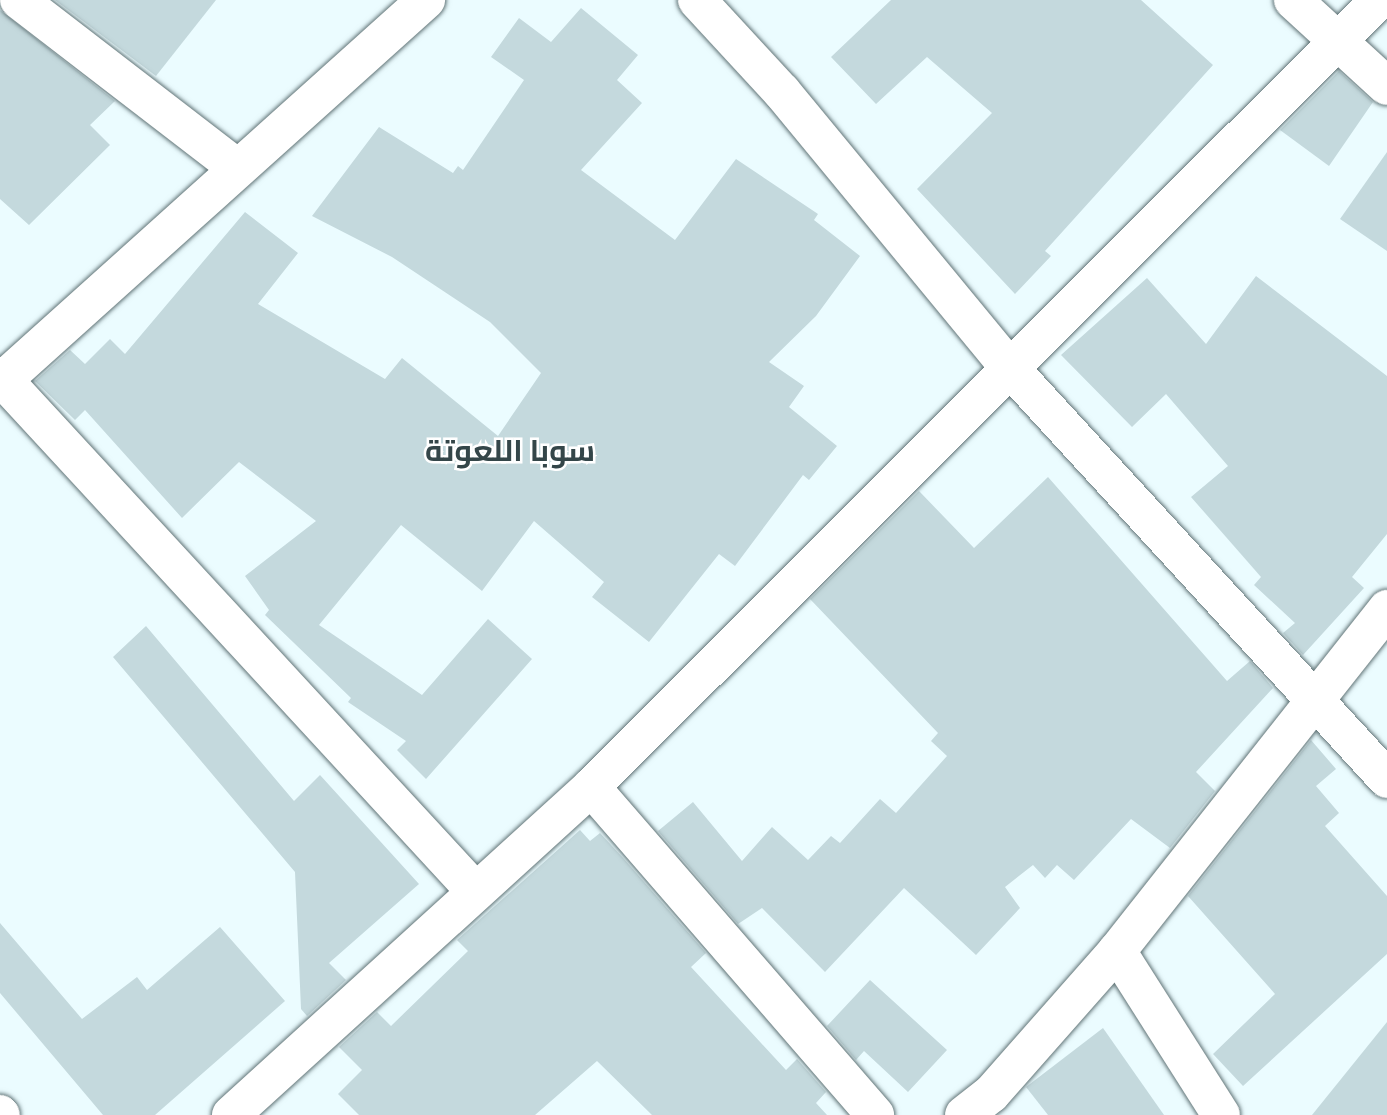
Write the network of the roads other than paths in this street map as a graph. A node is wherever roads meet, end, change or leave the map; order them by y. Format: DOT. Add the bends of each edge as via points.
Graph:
graph roads {
  1 [pos="19,0"];
  2 [pos="426,0"];
  3 [pos="697,0"];
  4 [pos="1293,0"];
  5 [pos="1378,0"];
  6 [pos="1339,42"];
  7 [pos="1387,86"];
  8 [pos="236,167"];
  9 [pos="1009,367"];
  10 [pos="1,380"];
  11 [pos="1387,609"];
  12 [pos="1315,702"];
  13 [pos="1387,779"];
  14 [pos="591,787"];
  15 [pos="475,891"];
  16 [pos="1117,951"];
  17 [pos="986,1108"];
  18 [pos="231,1115"];
  19 [pos="874,1115"];
  20 [pos="1221,1115"];
  1 -- 8 [label="street"];
  2 -- 8 [label="street"];
  3 -- 9 [label="street" via="782,92"];
  4 -- 6 [label="street"];
  5 -- 6 [label="street"];
  6 -- 7 [label="street"];
  6 -- 9 [label="street"];
  8 -- 10 [label="street"];
  9 -- 12 [label="street"];
  9 -- 14 [label="street"];
  10 -- 15 [label="street"];
  11 -- 12 [label="street"];
  12 -- 13 [label="street"];
  12 -- 16 [label="street"];
  14 -- 15 [label="street"];
  14 -- 19 [label="street"];
  15 -- 18 [label="street"];
  16 -- 17 [label="street"];
  16 -- 20 [label="street"];
}
